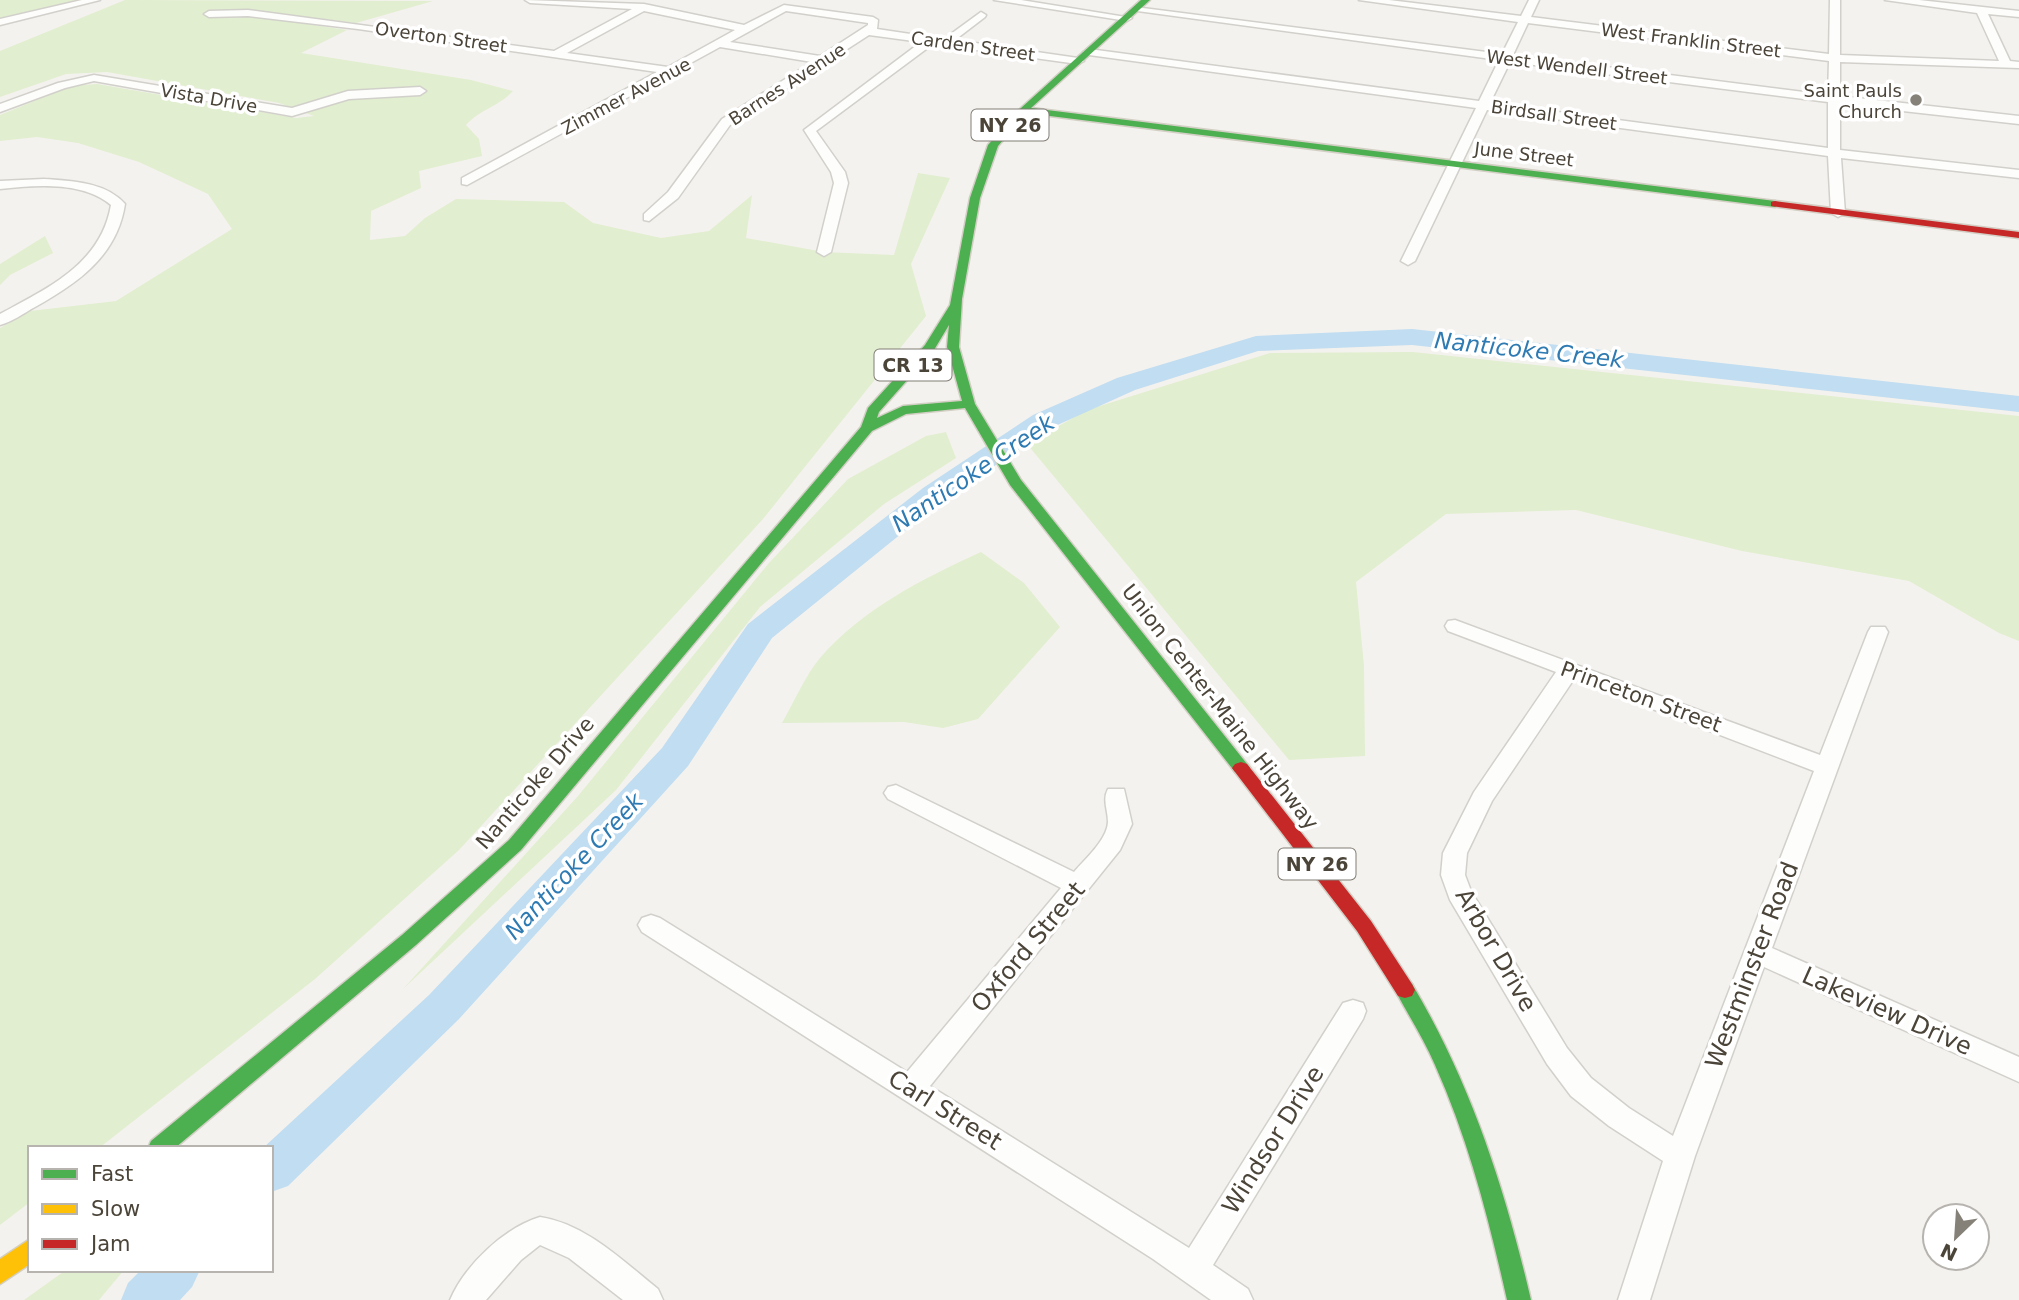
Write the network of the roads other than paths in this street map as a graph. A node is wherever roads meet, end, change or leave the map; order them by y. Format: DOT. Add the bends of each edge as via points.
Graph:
graph roads {
  1 [pos="95,0"];
  2 [pos="530,0"];
  3 [pos="658,0"];
  4 [pos="999,0"];
  5 [pos="1364,0"];
  6 [pos="1534,0"];
  7 [pos="1835,0"];
  8 [pos="1890,0"];
  9 [pos="1972,6"];
  10 [pos="643,8"];
  11 [pos="784,8"];
  12 [pos="1136,9"];
  13 [pos="209,14"];
  14 [pos="2019,14"];
  15 [pos="981,15"];
  16 [pos="1524,20"];
  17 [pos="0,22"];
  18 [pos="870,25"];
  19 [pos="746,29"];
  20 [pos="931,40"];
  21 [pos="946,42"];
  22 [pos="720,44"];
  23 [pos="558,53"];
  24 [pos="1084,57"];
  25 [pos="1505,58"];
  26 [pos="1834,58"];
  27 [pos="823,60"];
  28 [pos="2006,64"];
  29 [pos="2019,65"];
  30 [pos="673,71"];
  31 [pos="420,91"];
  32 [pos="1834,100"];
  33 [pos="1482,105"];
  34 [pos="0,108"];
  35 [pos="1024,110"];
  36 [pos="2019,120"];
  37 [pos="1834,153"];
  38 [pos="1453,165"];
  39 [pos="2019,174"];
  40 [pos="467,181"];
  41 [pos="0,185"];
  42 [pos="1838,213"];
  43 [pos="649,217"];
  44 [pos="2019,235"];
  45 [pos="824,252"];
  46 [pos="1408,261"];
  47 [pos="956,299"];
  48 [pos="0,320"];
  49 [pos="970,404"];
  50 [pos="873,411"];
  51 [pos="867,428"];
  52 [pos="1455,626"];
  53 [pos="1878,632"];
  54 [pos="1569,671"];
  55 [pos="1828,767"];
  56 [pos="896,793"];
  57 [pos="1116,795"];
  58 [pos="1079,886"];
  59 [pos="651,925"];
  60 [pos="1756,952"];
  61 [pos="1353,1012"];
  62 [pos="2019,1070"];
  63 [pos="911,1088"];
  64 [pos="161,1146"];
  65 [pos="1680,1156"];
  66 [pos="28,1252"];
  67 [pos="1193,1269"];
  68 [pos="0,1273"];
  69 [pos="466,1300"];
  70 [pos="647,1300"];
  71 [pos="1237,1300"];
  72 [pos="1519,1300"];
  73 [pos="1634,1300"];
  1 -- 17 [label="street"];
  2 -- 10 [label="street"];
  3 -- 10 [label="street"];
  4 -- 12 [label="street, West Wendell Street"];
  5 -- 16 [label="street, West Franklin Street"];
  6 -- 16 [label="street"];
  7 -- 26 [label="street"];
  8 -- 9 [label="street"];
  9 -- 14 [label="street"];
  9 -- 28 [label="street"];
  10 -- 19 [label="street"];
  10 -- 23 [label="street"];
  11 -- 18 [label="street, Carden Street"];
  11 -- 19 [label="street, Zimmer Avenue"];
  12 -- 24 [label="main road, NY 26"];
  12 -- 25 [label="street, West Wendell Street"];
  13 -- 23 [label="street, Overton Street" via="248,13"];
  15 -- 21 [label="street"];
  16 -- 25 [label="street"];
  16 -- 26 [label="street, West Franklin Street"];
  18 -- 20 [label="street, Carden Street"];
  18 -- 27 [label="street, Barnes Avenue"];
  19 -- 22 [label="street, Zimmer Avenue"];
  20 -- 21 [label="street, Carden Street"];
  20 -- 45 [label="street" via="810,130 841,183"];
  21 -- 24 [label="street, Carden Street"];
  22 -- 27 [label="street"];
  22 -- 30 [label="street, Zimmer Avenue"];
  23 -- 30 [label="street, Overton Street"];
  24 -- 33 [label="street, Birdsall Street"];
  24 -- 35 [label="main road, NY 26"];
  25 -- 32 [label="street, West Wendell Street"];
  25 -- 33 [label="street"];
  26 -- 28 [label="street, West Franklin Street"];
  26 -- 32 [label="street"];
  27 -- 43 [label="street, Barnes Avenue" via="726,122 673,195"];
  28 -- 29 [label="street, West Franklin Street"];
  30 -- 40 [label="street, Zimmer Avenue"];
  31 -- 34 [label="street, Vista Drive" via="348,95 292,112 94,78"];
  32 -- 36 [label="street, West Wendell Street"];
  32 -- 37 [label="street"];
  33 -- 37 [label="street, Birdsall Street"];
  33 -- 38 [label="street"];
  35 -- 38 [label="main road, June Street"];
  35 -- 47 [label="main road, NY 26" via="998,138 986,160"];
  37 -- 39 [label="street, Birdsall Street"];
  37 -- 42 [label="street"];
  38 -- 42 [label="main road, June Street"];
  38 -- 46 [label="street"];
  41 -- 48 [label="street" via="27,181 57,184 104,194 118,204 118,219 108,239 86,267"];
  42 -- 44 [label="main road, June Street"];
  47 -- 49 [label="main road, Union Center-Maine Highway / NY 26" via="953,347"];
  47 -- 50 [label="main road, CR 13" via="930,347"];
  49 -- 50 [label="main road, CR 13" via="895,399"];
  49 -- 51 [label="main road, CR 13" via="903,410"];
  49 -- 72 [label="main road, Union Center-Maine Highway / NY 26" via="1015,482 1314,860 1409,995 1471,1125 1503,1228"];
  50 -- 51 [label="main road, CR 13"];
  51 -- 64 [label="main road, Nanticoke Drive / CR 13" via="515,845"];
  52 -- 54 [label="street, Princeton Street"];
  53 -- 55 [label="street, Westminster Road"];
  54 -- 55 [label="street, Princeton Street"];
  54 -- 65 [label="street, Arbor Drive" via="1482,798 1455,853 1453,874 1550,1044 1581,1087"];
  55 -- 60 [label="street, Westminster Road"];
  56 -- 58 [label="street"];
  57 -- 58 [label="street, Oxford Street" via="1120,824 1111,844"];
  58 -- 63 [label="street, Oxford Street"];
  59 -- 63 [label="street, Carl Street"];
  60 -- 62 [label="street, Lakeview Drive"];
  60 -- 65 [label="street, Westminster Road"];
  61 -- 67 [label="street, Windsor Drive"];
  63 -- 67 [label="street, Carl Street"];
  65 -- 73 [label="street, Westminster Road"];
  66 -- 68 [label="main road"];
  67 -- 71 [label="street, Carl Street"];
  69 -- 70 [label="street" via="503,1258 539,1231 559,1235"];
}
